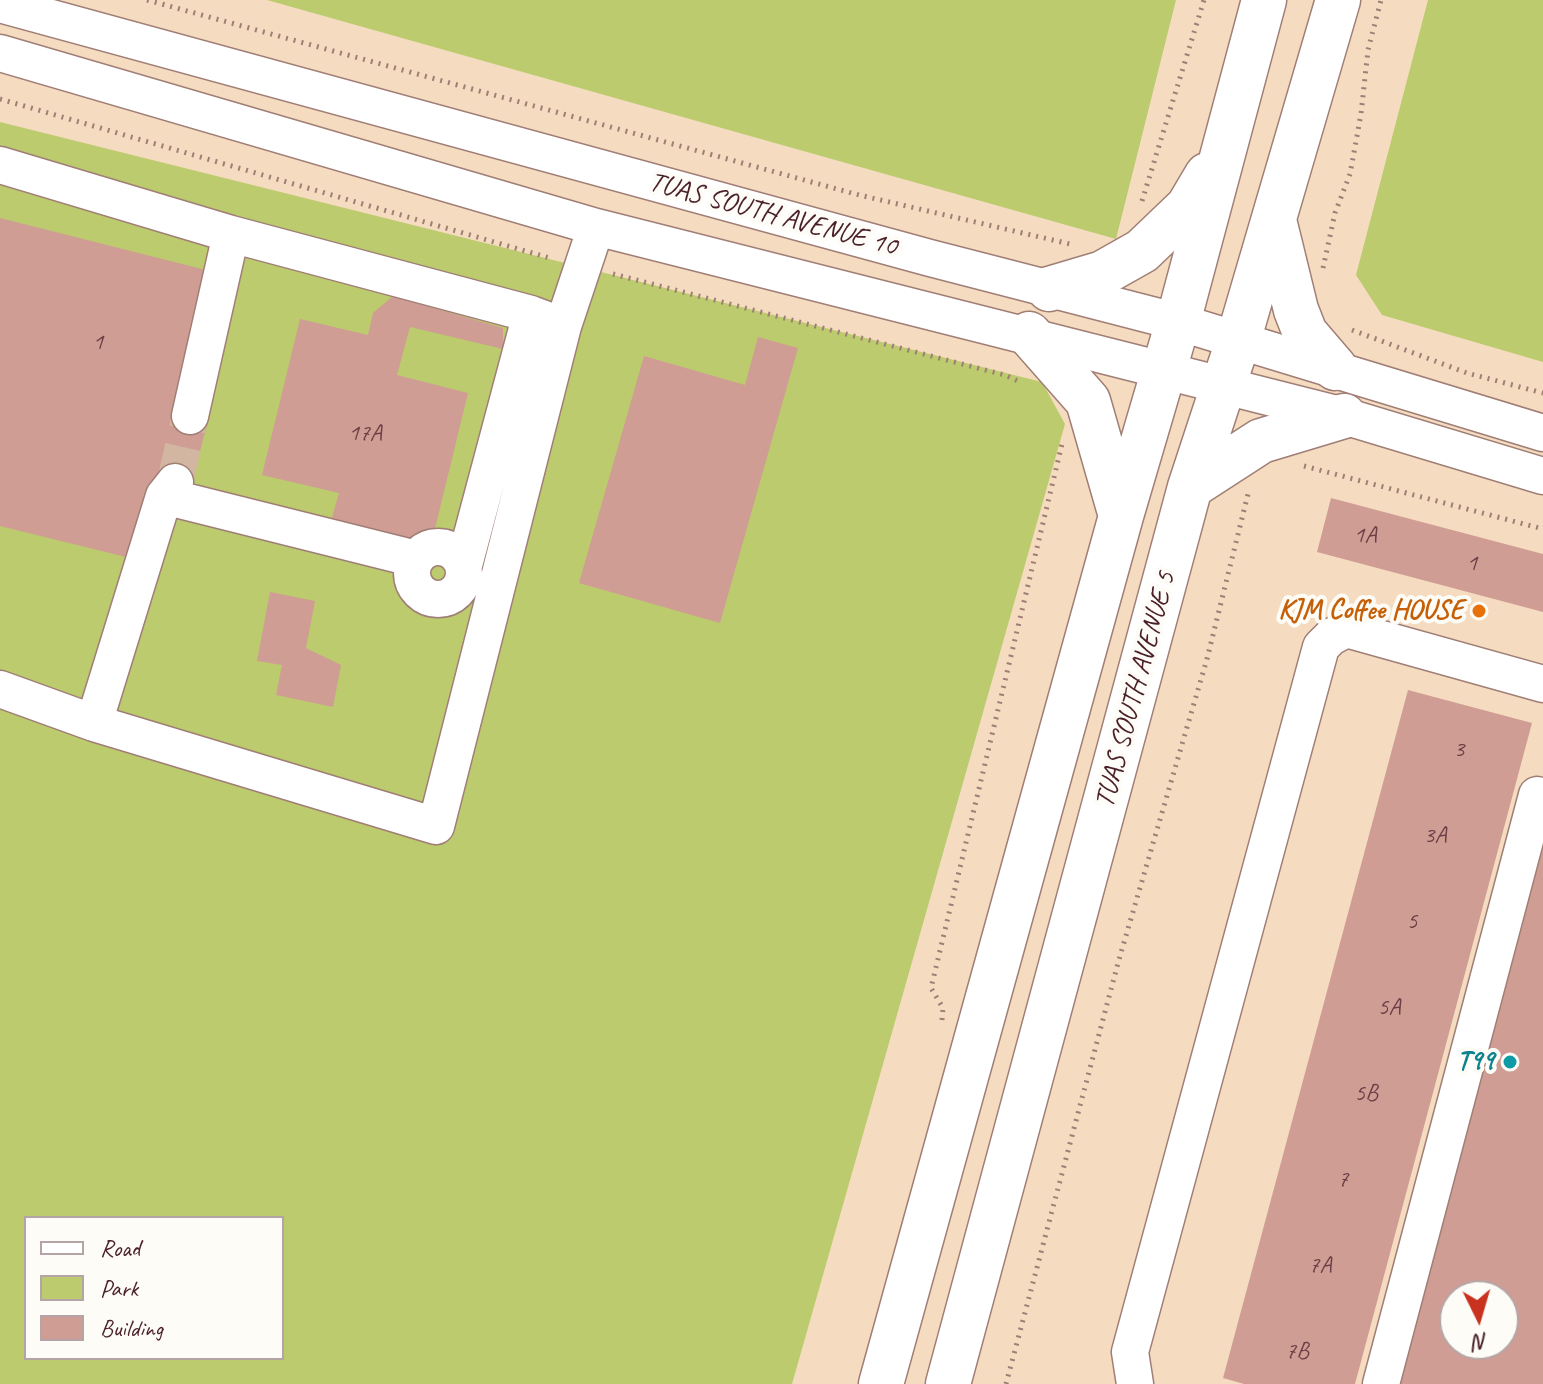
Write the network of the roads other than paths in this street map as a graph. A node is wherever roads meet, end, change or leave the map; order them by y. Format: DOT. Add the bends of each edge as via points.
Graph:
graph roads {
  1 [pos="1264,0"];
  2 [pos="1338,0"];
  3 [pos="0,4"];
  4 [pos="0,53"];
  5 [pos="1223,150"];
  6 [pos="0,165"];
  7 [pos="1274,218"];
  8 [pos="596,227"];
  9 [pos="231,234"];
  10 [pos="1049,289"];
  11 [pos="547,320"];
  12 [pos="1178,322"];
  13 [pos="1029,334"];
  14 [pos="1238,341"];
  15 [pos="1338,347"];
  16 [pos="1164,371"];
  17 [pos="1225,385"];
  18 [pos="190,416"];
  19 [pos="1344,416"];
  20 [pos="1543,433"];
  21 [pos="1543,476"];
  22 [pos="1190,487"];
  23 [pos="1121,516"];
  24 [pos="458,580"];
  25 [pos="490,614"];
  26 [pos="1543,684"];
  27 [pos="0,689"];
  28 [pos="94,723"];
  29 [pos="1537,795"];
  30 [pos="881,1384"];
  31 [pos="948,1384"];
  32 [pos="1135,1384"];
  33 [pos="1381,1384"];
  1 -- 5 [label="main road"];
  2 -- 7 [label="main road, TUAS SOUTH AVENUE 5"];
  3 -- 10 [label="street, TUAS SOUTH AVENUE 10"];
  4 -- 8 [label="street, TUAS SOUTH AVENUE 10"];
  5 -- 10 [label="main road" via="1188,207 1142,251 1103,273"];
  5 -- 12 [label="main road"];
  6 -- 9 [label="street"];
  7 -- 14 [label="main road, TUAS SOUTH AVENUE 5"];
  7 -- 15 [label="main road" via="1305,333"];
  8 -- 11 [label="street" via="583,266"];
  8 -- 13 [label="street, TUAS SOUTH AVENUE 10"];
  9 -- 11 [label="street"];
  9 -- 18 [label="street"];
  10 -- 12 [label="street, TUAS SOUTH AVENUE 10"];
  11 -- 24 [label="street"];
  11 -- 25 [label="street"];
  12 -- 14 [label="street, TUAS SOUTH AVENUE 10"];
  12 -- 16 [label="main road"];
  13 -- 16 [label="street, TUAS SOUTH AVENUE 10"];
  13 -- 23 [label="main road" via="1088,401"];
  14 -- 15 [label="street, TUAS SOUTH AVENUE 10"];
  14 -- 17 [label="main road, TUAS SOUTH AVENUE 5"];
  15 -- 20 [label="street, TUAS SOUTH AVENUE 10"];
  16 -- 17 [label="street, TUAS SOUTH AVENUE 10"];
  16 -- 23 [label="main road"];
  17 -- 19 [label="street, TUAS SOUTH AVENUE 10"];
  17 -- 22 [label="main road, TUAS SOUTH AVENUE 5"];
  19 -- 21 [label="street, TUAS SOUTH AVENUE 10"];
  19 -- 22 [label="main road" via="1261,441"];
  22 -- 31 [label="main road, TUAS SOUTH AVENUE 5"];
  23 -- 30 [label="main road"];
  24 -- 25 [label="street"];
  24 -- 28 [label="street" via="441,599 419,591 413,581 416,559 169,489"];
  25 -- 28 [label="street" via="436,826"];
  26 -- 32 [label="street" via="1346,629 1321,647 1130,1352"];
  27 -- 28 [label="street"];
  29 -- 33 [label="street"];
}
